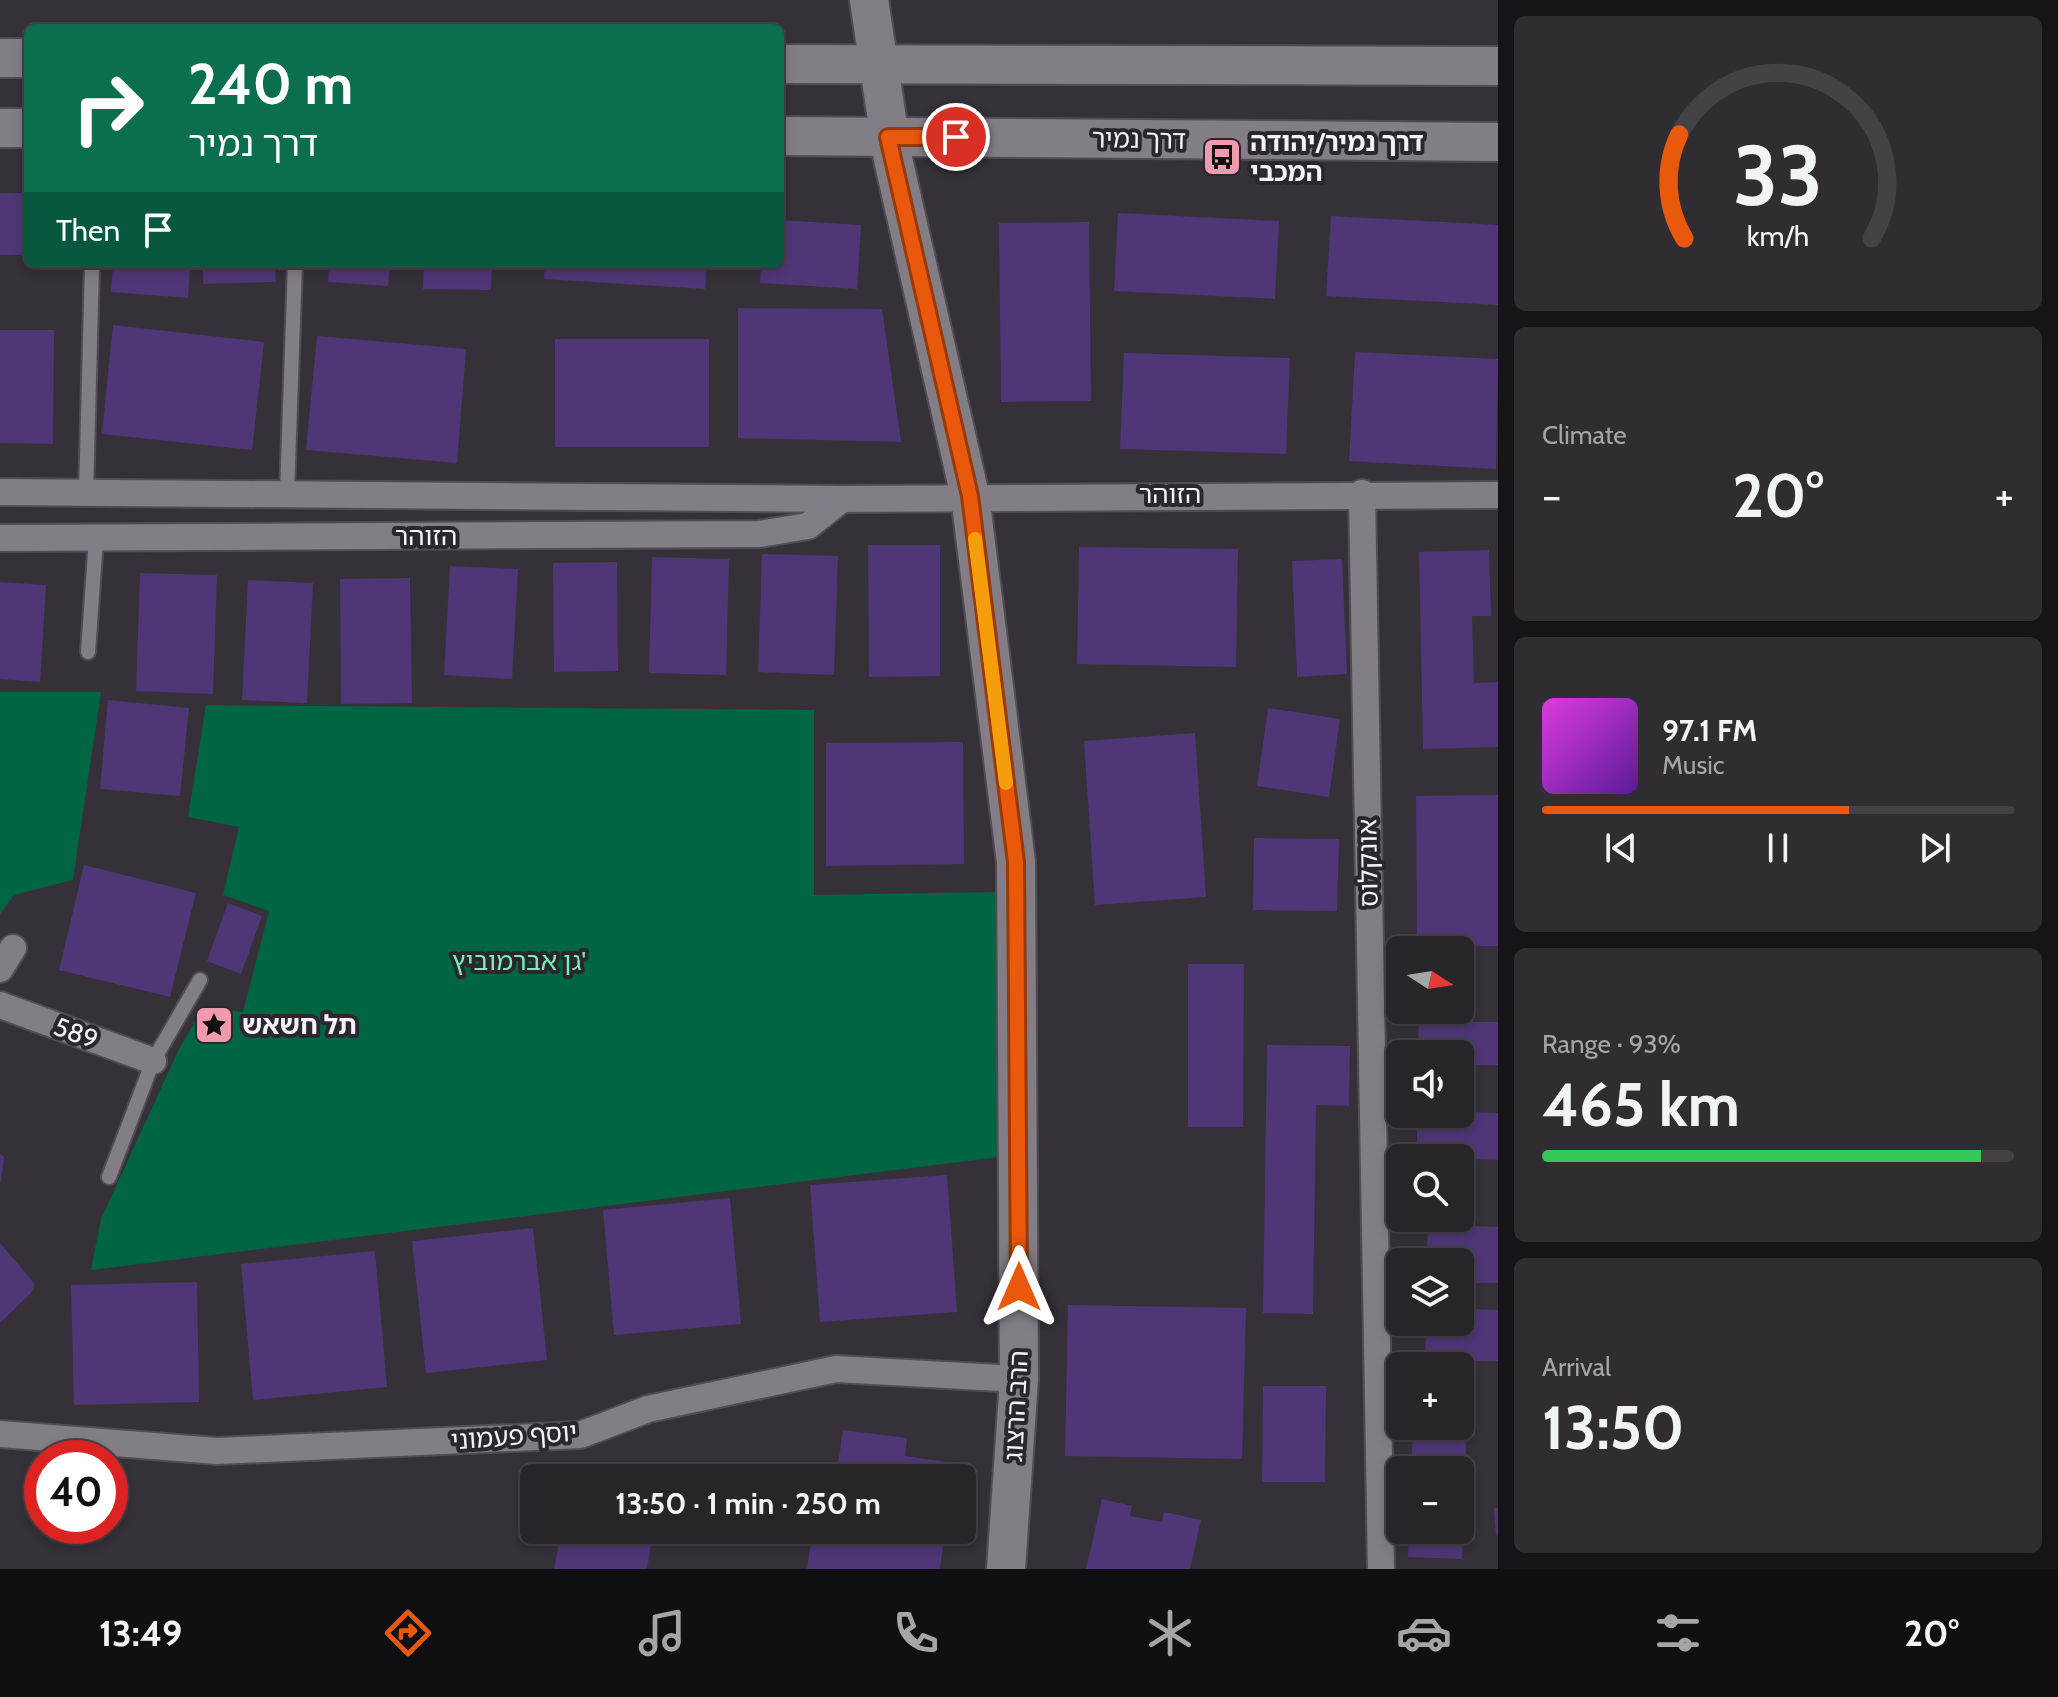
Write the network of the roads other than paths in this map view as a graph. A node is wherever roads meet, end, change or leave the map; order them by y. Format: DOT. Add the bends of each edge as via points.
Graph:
graph roads {
  1 [pos="869,0"];
  2 [pos="884,0"];
  3 [pos="0,58"];
  4 [pos="24,58"];
  5 [pos="891,62"];
  6 [pos="784,64"];
  7 [pos="1498,66"];
  8 [pos="886,120"];
  9 [pos="0,128"];
  10 [pos="24,128"];
  11 [pos="784,135"];
  12 [pos="1498,142"];
  13 [pos="92,268"];
  14 [pos="295,268"];
  15 [pos="0,492"];
  16 [pos="287,493"];
  17 [pos="1362,493"];
  18 [pos="86,495"];
  19 [pos="1498,495"];
  20 [pos="970,496"];
  21 [pos="842,499"];
  22 [pos="0,538"];
  23 [pos="96,539"];
  24 [pos="88,652"];
  25 [pos="200,980"];
  26 [pos="0,1005"];
  27 [pos="153,1061"];
  28 [pos="109,1177"];
  29 [pos="1019,1379"];
  30 [pos="0,1434"];
  31 [pos="1006,1569"];
  32 [pos="1381,1569"];
  1 -- 5 [label="street, הרב הרצוג"];
  2 -- 5 [label="lane"];
  3 -- 4 [label="street"];
  5 -- 6 [label="street"];
  5 -- 7 [label="street"];
  5 -- 8 [label="street, הרב הרצוג"];
  8 -- 11 [label="street, דרך נמיר"];
  8 -- 12 [label="street, דרך נמיר"];
  8 -- 20 [label="street, הרב הרצוג"];
  9 -- 10 [label="street"];
  13 -- 18 [label="lane"];
  14 -- 16 [label="lane"];
  15 -- 18 [label="street, הזוהר"];
  16 -- 18 [label="street, הזוהר"];
  16 -- 21 [label="street, הזוהר"];
  17 -- 19 [label="street, הזוהר"];
  17 -- 20 [label="street, הזוהר"];
  17 -- 32 [label="street, אונקלוס"];
  20 -- 21 [label="street, הזוהר"];
  20 -- 29 [label="street, הרב הרצוג" via="1016,862"];
  21 -- 23 [label="street, הזוהר" via="808,526 759,534"];
  22 -- 23 [label="street, הזוהר"];
  23 -- 24 [label="lane"];
  25 -- 27 [label="lane"];
  26 -- 27 [label="street, 589"];
  27 -- 28 [label="lane"];
  29 -- 30 [label="street, יוסף פעמוני" via="836,1369 648,1409 580,1435 217,1451"];
  29 -- 31 [label="street, הרב הרצוג"];
}
